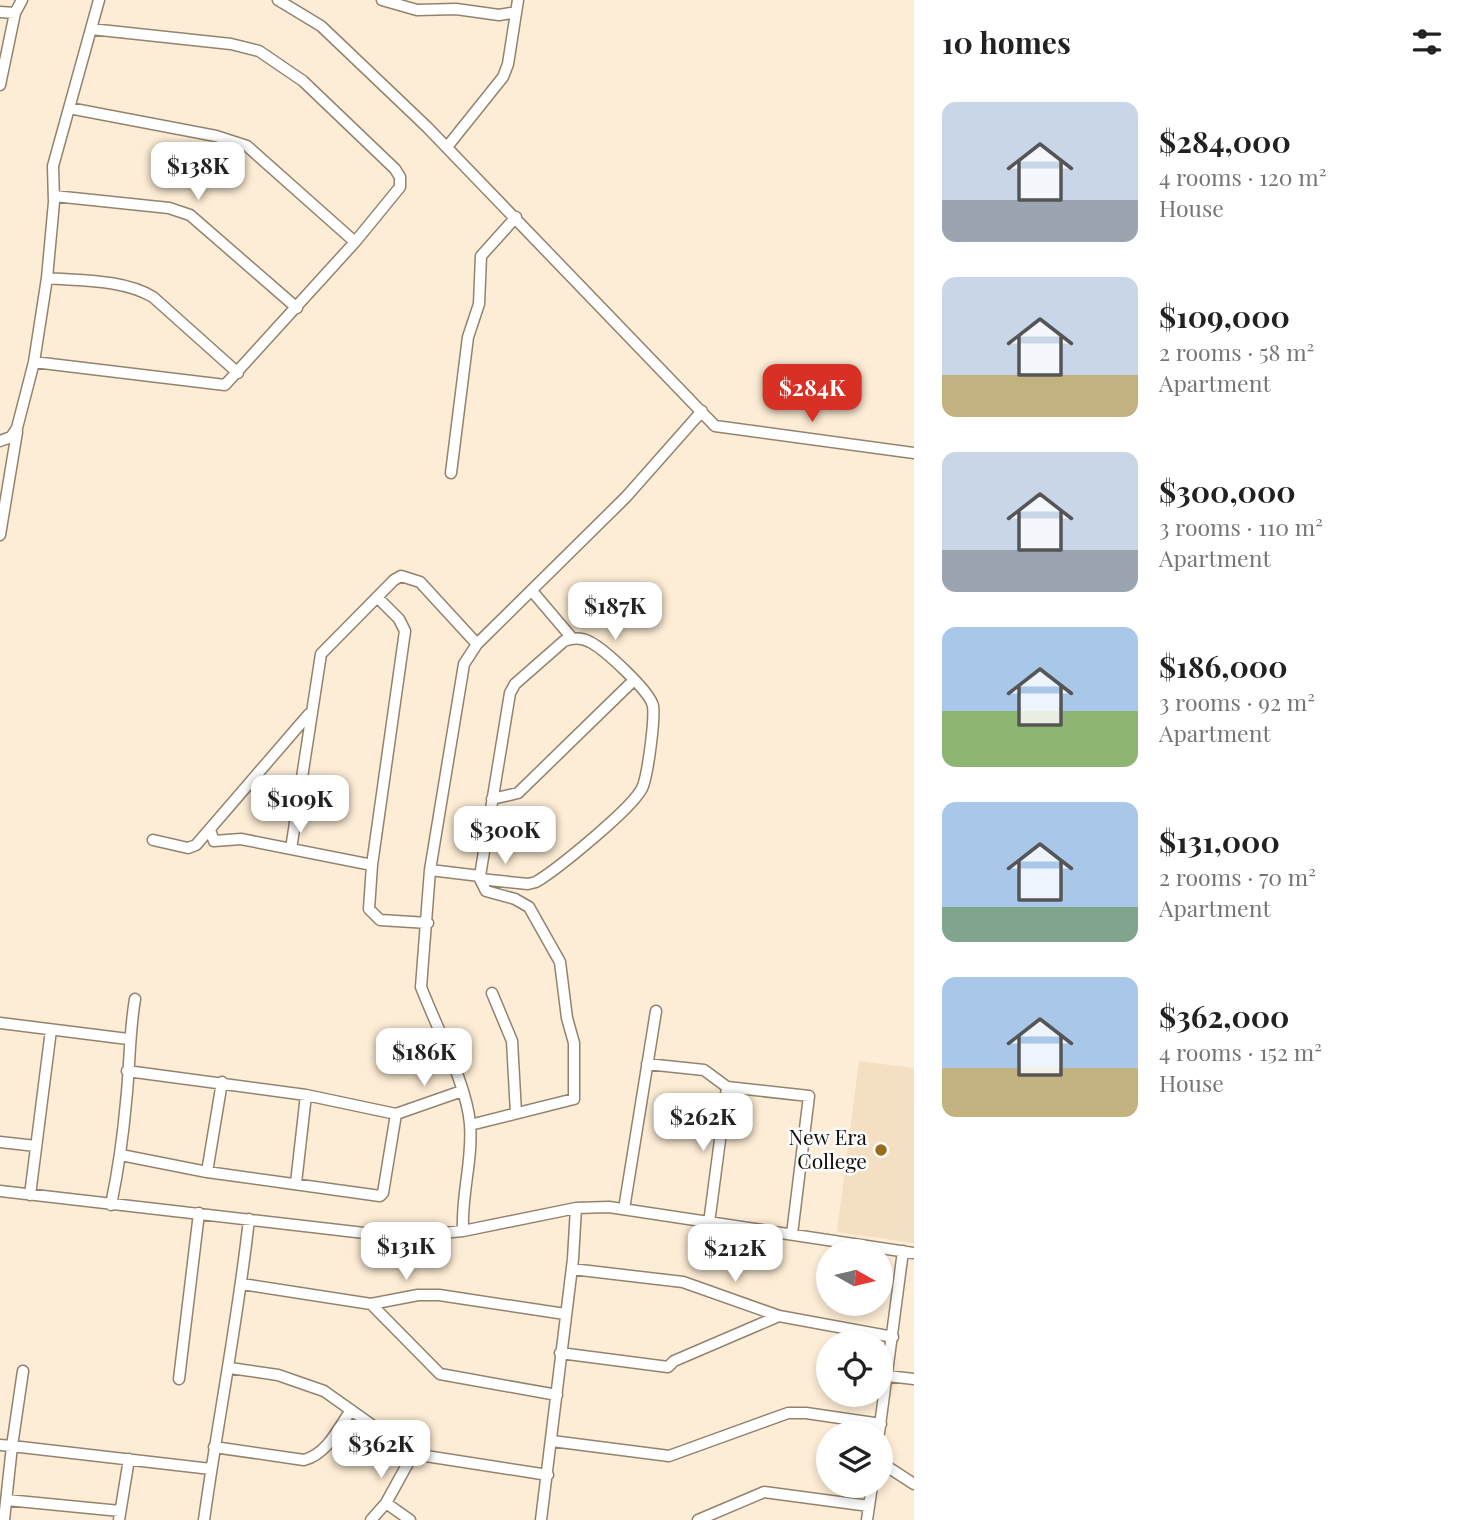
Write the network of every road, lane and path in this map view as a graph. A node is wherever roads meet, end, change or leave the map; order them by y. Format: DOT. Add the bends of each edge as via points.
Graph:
graph roads {
  1 [pos="22,0"];
  2 [pos="99,0"];
  3 [pos="278,0"];
  4 [pos="382,0"];
  5 [pos="518,0"];
  6 [pos="0,12"];
  7 [pos="516,12"];
  8 [pos="15,13"];
  9 [pos="91,29"];
  10 [pos="0,85"];
  11 [pos="69,108"];
  12 [pos="447,147"];
  13 [pos="54,196"];
  14 [pos="516,218"];
  15 [pos="355,242"];
  16 [pos="47,278"];
  17 [pos="297,308"];
  18 [pos="34,362"];
  19 [pos="238,373"];
  20 [pos="702,411"];
  21 [pos="17,428"];
  22 [pos="0,441"];
  23 [pos="914,453"];
  24 [pos="451,473"];
  25 [pos="0,535"];
  26 [pos="531,591"];
  27 [pos="377,597"];
  28 [pos="572,638"];
  29 [pos="477,643"];
  30 [pos="633,681"];
  31 [pos="309,714"];
  32 [pos="492,799"];
  33 [pos="210,830"];
  34 [pos="153,840"];
  35 [pos="290,849"];
  36 [pos="372,865"];
  37 [pos="430,870"];
  38 [pos="480,877"];
  39 [pos="428,923"];
  40 [pos="492,993"];
  41 [pos="135,999"];
  42 [pos="656,1011"];
  43 [pos="0,1023"];
  44 [pos="51,1030"];
  45 [pos="128,1039"];
  46 [pos="647,1064"];
  47 [pos="127,1071"];
  48 [pos="222,1082"];
  49 [pos="727,1087"];
  50 [pos="462,1091"];
  51 [pos="306,1095"];
  52 [pos="516,1113"];
  53 [pos="396,1114"];
  54 [pos="470,1125"];
  55 [pos="0,1142"];
  56 [pos="36,1146"];
  57 [pos="121,1155"];
  58 [pos="207,1172"];
  59 [pos="296,1183"];
  60 [pos="0,1191"];
  61 [pos="30,1195"];
  62 [pos="111,1205"];
  63 [pos="576,1208"];
  64 [pos="624,1209"];
  65 [pos="199,1213"];
  66 [pos="249,1219"];
  67 [pos="709,1223"];
  68 [pos="463,1231"];
  69 [pos="792,1234"];
  70 [pos="903,1251"];
  71 [pos="914,1253"];
  72 [pos="572,1269"];
  73 [pos="242,1284"];
  74 [pos="371,1304"];
  75 [pos="565,1314"];
  76 [pos="779,1316"];
  77 [pos="854,1330"];
  78 [pos="893,1330"];
  79 [pos="560,1353"];
  80 [pos="230,1368"];
  81 [pos="23,1371"];
  82 [pos="893,1377"];
  83 [pos="179,1379"];
  84 [pos="914,1379"];
  85 [pos="557,1395"];
  86 [pos="351,1410"];
  87 [pos="843,1421"];
  88 [pos="552,1441"];
  89 [pos="0,1445"];
  90 [pos="12,1446"];
  91 [pos="214,1447"];
  92 [pos="413,1454"];
  93 [pos="129,1459"];
  94 [pos="211,1469"];
  95 [pos="893,1470"];
  96 [pos="548,1475"];
  97 [pos="914,1483"];
  98 [pos="870,1498"];
  99 [pos="7,1500"];
  100 [pos="386,1503"];
  101 [pos="869,1506"];
  102 [pos="120,1516"];
  103 [pos="4,1520"];
  104 [pos="204,1520"];
  105 [pos="371,1520"];
  106 [pos="410,1520"];
  107 [pos="541,1520"];
  108 [pos="698,1520"];
  109 [pos="867,1520"];
  1 -- 8 [label="street"];
  2 -- 9 [label="street"];
  3 -- 12 [label="street" via="321,26"];
  4 -- 7 [label="street" via="417,10"];
  5 -- 7 [label="street"];
  6 -- 8 [label="street"];
  7 -- 12 [label="street" via="503,77"];
  8 -- 10 [label="street"];
  9 -- 11 [label="street"];
  9 -- 15 [label="street" via="245,47 303,80 400,177 398,190"];
  11 -- 13 [label="street" via="53,166"];
  11 -- 15 [label="street" via="247,146"];
  12 -- 14 [label="street"];
  13 -- 16 [label="street"];
  13 -- 17 [label="street" via="169,208 190,215"];
  14 -- 20 [label="street"];
  14 -- 24 [label="street" via="481,256 480,304 468,337"];
  15 -- 17 [label="street"];
  16 -- 18 [label="street"];
  16 -- 19 [label="street" via="142,290"];
  17 -- 19 [label="street"];
  18 -- 19 [label="street" via="220,386"];
  18 -- 21 [label="street"];
  20 -- 23 [label="street" via="715,426"];
  20 -- 26 [label="street" via="626,497"];
  21 -- 22 [label="street" via="11,438"];
  21 -- 25 [label="street"];
  26 -- 28 [label="street"];
  26 -- 29 [label="street"];
  27 -- 29 [label="street" via="401,576 413,579"];
  27 -- 31 [label="street" via="321,654"];
  27 -- 36 [label="street" via="405,631"];
  28 -- 30 [label="street" via="591,642"];
  28 -- 32 [label="street" via="555,648 510,693"];
  29 -- 37 [label="street" via="464,664"];
  30 -- 32 [label="street" via="518,793"];
  30 -- 38 [label="street" via="653,707 643,788 598,833 536,882"];
  31 -- 33 [label="street"];
  31 -- 35 [label="street"];
  32 -- 38 [label="street"];
  33 -- 34 [label="street" via="192,848"];
  33 -- 35 [label="street" via="214,841 241,839"];
  35 -- 36 [label="street"];
  36 -- 39 [label="street" via="369,909 376,918"];
  37 -- 38 [label="street"];
  37 -- 39 [label="street"];
  38 -- 52 [label="street" via="486,891 524,902 536,916 560,962 574,1042 574,1098"];
  39 -- 50 [label="street" via="421,988"];
  40 -- 52 [label="street" via="512,1041"];
  41 -- 45 [label="street"];
  42 -- 46 [label="street"];
  43 -- 44 [label="street"];
  44 -- 45 [label="street"];
  44 -- 56 [label="street"];
  45 -- 47 [label="street"];
  46 -- 49 [label="street" via="704,1070"];
  46 -- 64 [label="street"];
  47 -- 48 [label="street"];
  47 -- 57 [label="street"];
  48 -- 51 [label="street"];
  48 -- 58 [label="street"];
  49 -- 67 [label="street"];
  49 -- 69 [label="street" via="809,1096"];
  50 -- 53 [label="street"];
  50 -- 54 [label="street"];
  51 -- 53 [label="street"];
  51 -- 59 [label="street"];
  52 -- 54 [label="street"];
  53 -- 59 [label="street" via="381,1196"];
  54 -- 68 [label="street" via="471,1164 462,1206"];
  55 -- 56 [label="street"];
  56 -- 61 [label="street"];
  57 -- 58 [label="street"];
  57 -- 62 [label="street"];
  58 -- 59 [label="street"];
  60 -- 61 [label="street"];
  61 -- 62 [label="street"];
  62 -- 65 [label="street"];
  63 -- 64 [label="street"];
  63 -- 68 [label="street"];
  63 -- 72 [label="street"];
  64 -- 67 [label="street"];
  65 -- 66 [label="street"];
  65 -- 83 [label="street"];
  66 -- 68 [label="street" via="399,1237"];
  66 -- 73 [label="street"];
  67 -- 69 [label="street"];
  69 -- 70 [label="street"];
  70 -- 71 [label="street"];
  70 -- 78 [label="street"];
  72 -- 75 [label="street"];
  72 -- 76 [label="street" via="683,1282"];
  73 -- 74 [label="street"];
  73 -- 80 [label="street"];
  74 -- 75 [label="street" via="439,1295"];
  74 -- 85 [label="street" via="440,1374"];
  75 -- 79 [label="street"];
  76 -- 77 [label="street"];
  76 -- 79 [label="street" via="668,1367"];
  79 -- 85 [label="street"];
  80 -- 86 [label="street" via="303,1382"];
  80 -- 91 [label="street"];
  81 -- 90 [label="street"];
  82 -- 84 [label="street"];
  85 -- 88 [label="street"];
  86 -- 91 [label="street" via="322,1451 304,1460"];
  86 -- 92 [label="street"];
  87 -- 88 [label="street" via="788,1413 682,1453 659,1456"];
  88 -- 96 [label="street"];
  89 -- 90 [label="street"];
  90 -- 93 [label="street"];
  90 -- 99 [label="street"];
  91 -- 94 [label="street"];
  92 -- 96 [label="street"];
  92 -- 100 [label="street"];
  93 -- 94 [label="street"];
  93 -- 102 [label="street"];
  94 -- 104 [label="street"];
  95 -- 97 [label="street"];
  96 -- 107 [label="street"];
  98 -- 101 [label="street"];
  99 -- 102 [label="street"];
  99 -- 103 [label="street"];
  100 -- 105 [label="street"];
  100 -- 106 [label="street"];
  101 -- 108 [label="street" via="764,1492"];
  101 -- 109 [label="street"];
}
